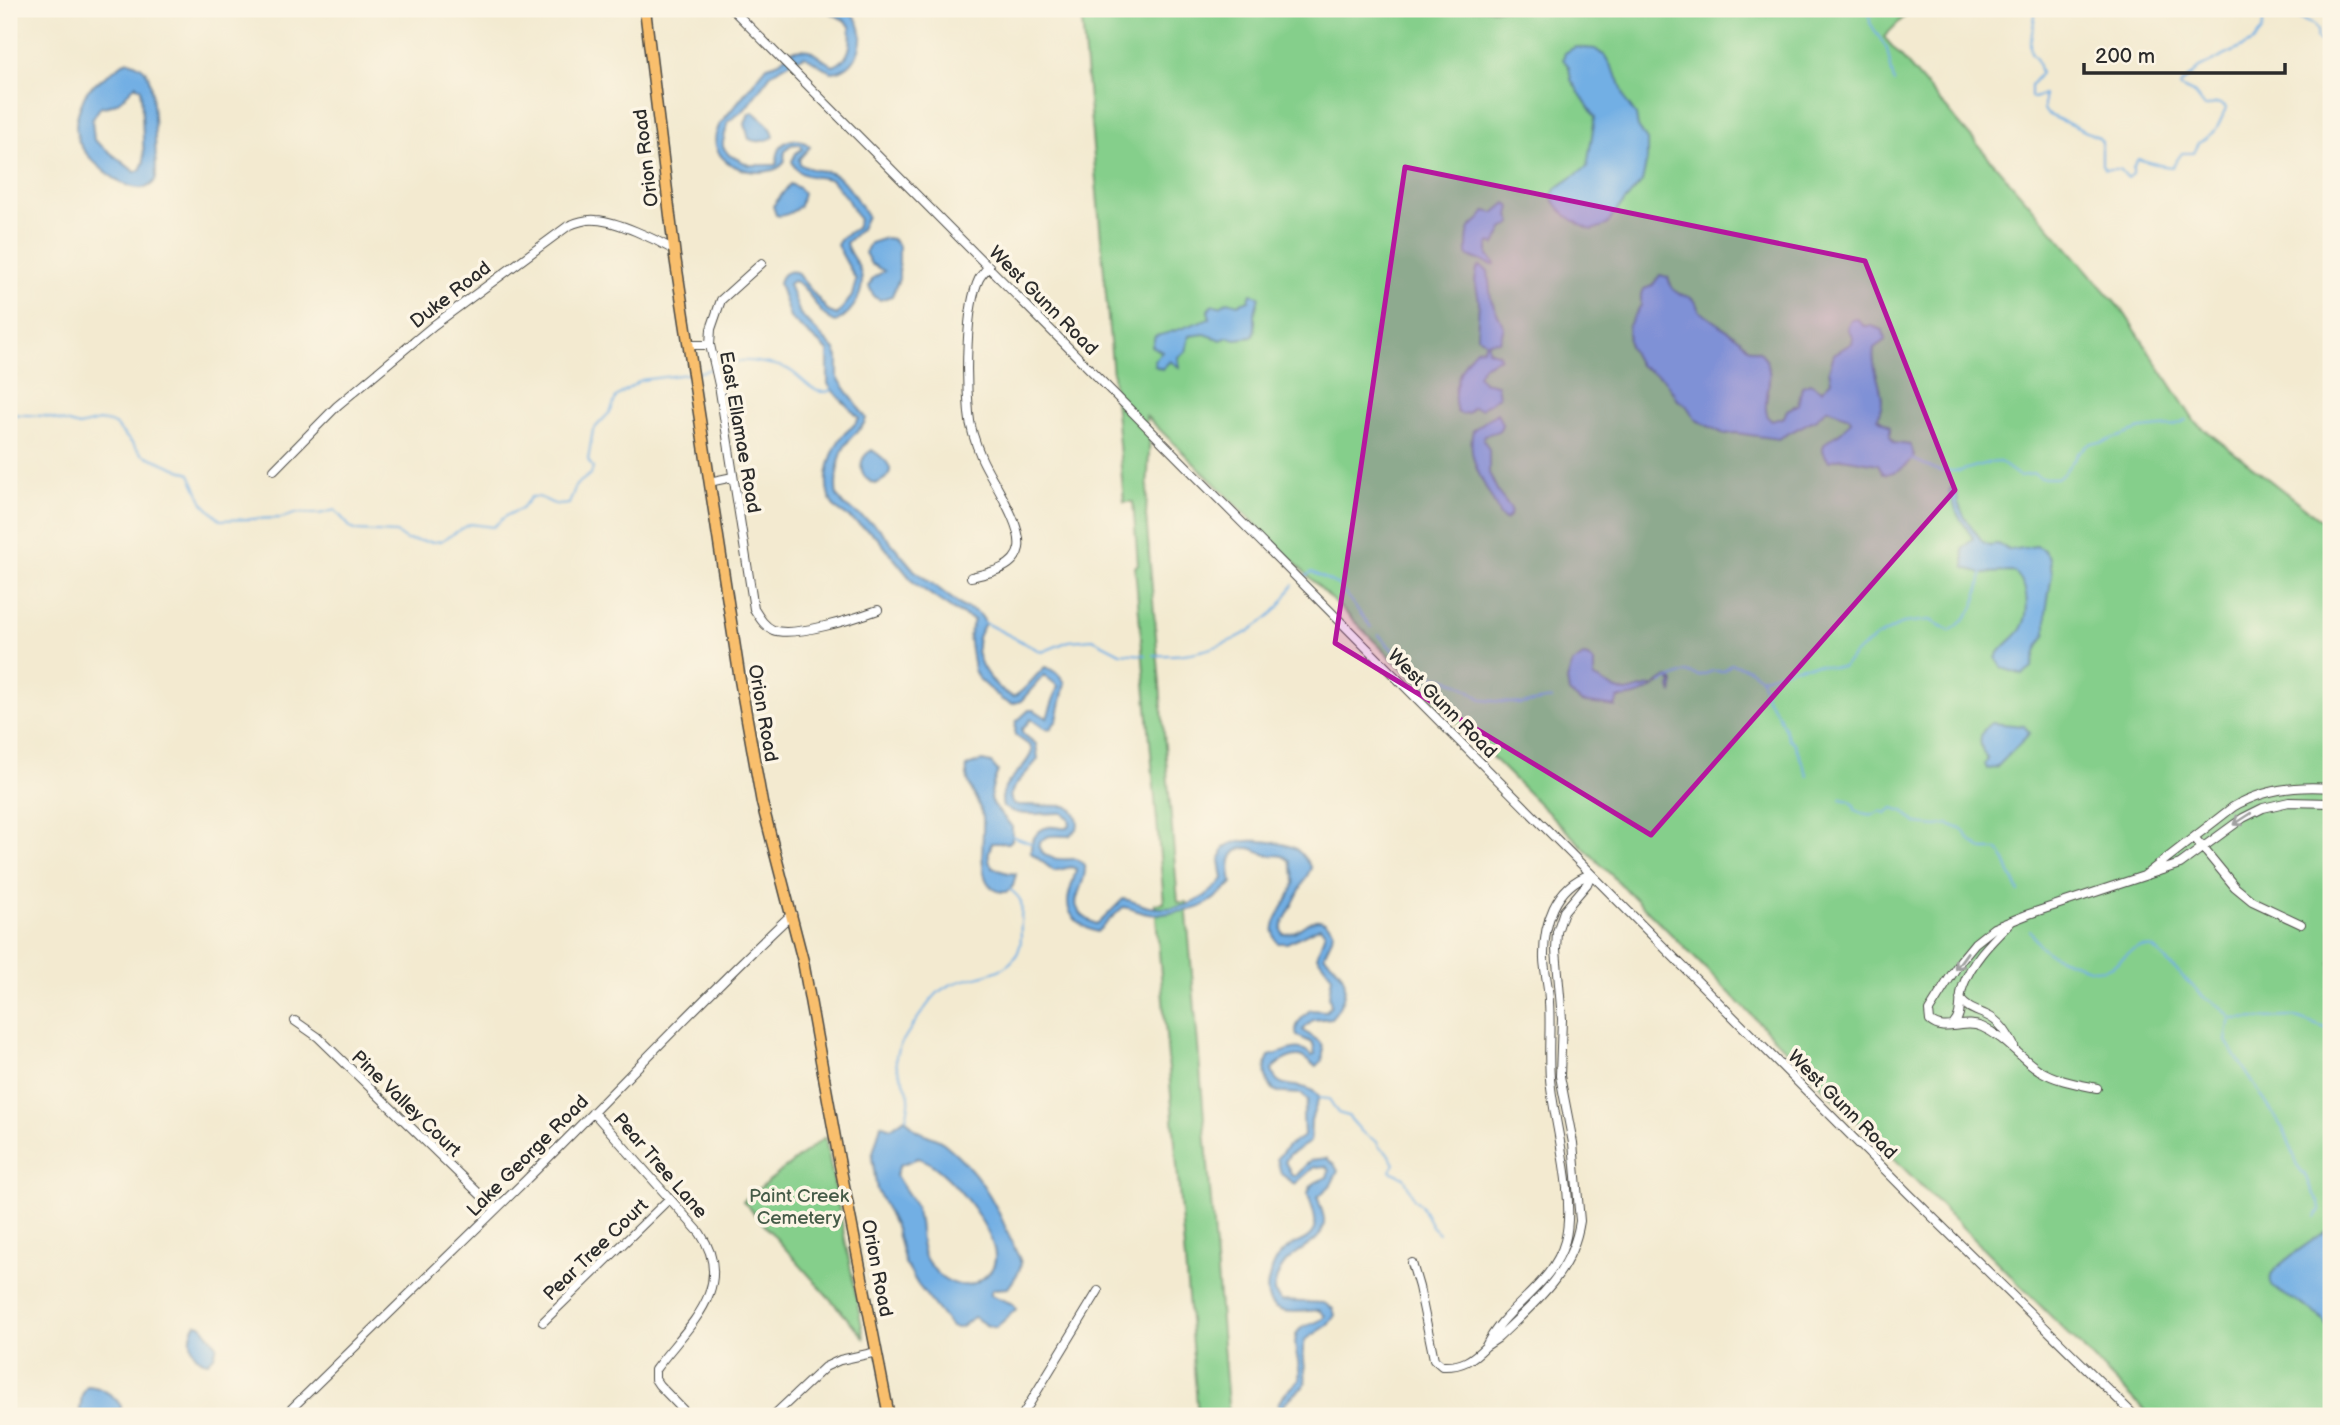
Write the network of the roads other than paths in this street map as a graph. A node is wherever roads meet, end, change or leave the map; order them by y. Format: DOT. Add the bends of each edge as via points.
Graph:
graph roads {
  1 [pos="645,9"];
  2 [pos="732,9"];
  3 [pos="674,250"];
  4 [pos="762,263"];
  5 [pos="989,267"];
  6 [pos="688,345"];
  7 [pos="710,345"];
  8 [pos="274,470"];
  9 [pos="733,477"];
  10 [pos="709,482"];
  11 [pos="971,577"];
  12 [pos="878,610"];
  13 [pos="2331,788"];
  14 [pos="2278,789"];
  15 [pos="2282,803"];
  16 [pos="2331,803"];
  17 [pos="2194,837"];
  18 [pos="2202,848"];
  19 [pos="1591,874"];
  20 [pos="2144,876"];
  21 [pos="1555,905"];
  22 [pos="1564,911"];
  23 [pos="792,914"];
  24 [pos="2013,920"];
  25 [pos="2301,924"];
  26 [pos="1960,999"];
  27 [pos="295,1021"];
  28 [pos="1954,1024"];
  29 [pos="2016,1048"];
  30 [pos="1550,1066"];
  31 [pos="1561,1066"];
  32 [pos="2097,1088"];
  33 [pos="593,1112"];
  34 [pos="669,1199"];
  35 [pos="495,1209"];
  36 [pos="1568,1216"];
  37 [pos="1579,1217"];
  38 [pos="1412,1263"];
  39 [pos="1098,1291"];
  40 [pos="543,1322"];
  41 [pos="1486,1346"];
  42 [pos="877,1352"];
  43 [pos="284,1416"];
  44 [pos="689,1416"];
  45 [pos="773,1416"];
  46 [pos="889,1416"];
  47 [pos="1022,1416"];
  48 [pos="2135,1416"];
  1 -- 3 [label="main road, Orion Road"];
  2 -- 5 [label="street, West Gunn Road"];
  3 -- 6 [label="main road, Orion Road"];
  3 -- 8 [label="street, Duke Road" via="609,222 582,221 568,226 420,337 337,406"];
  4 -- 7 [label="street, East Ellamae Road" via="721,300"];
  5 -- 11 [label="street" via="979,278 971,307 969,414 981,457 1020,545 1007,565"];
  5 -- 19 [label="street, West Gunn Road"];
  6 -- 7 [label="street"];
  6 -- 10 [label="main road, Orion Road"];
  7 -- 9 [label="street, East Ellamae Road"];
  9 -- 10 [label="street"];
  9 -- 12 [label="street, East Ellamae Road" via="754,609 764,622 787,632 841,623"];
  10 -- 23 [label="main road, Orion Road" via="762,803"];
  13 -- 14 [label="street"];
  14 -- 15 [label="street"];
  14 -- 17 [label="street" via="2240,803"];
  15 -- 16 [label="street"];
  15 -- 18 [label="street, one-way" via="2249,814"];
  17 -- 18 [label="street"];
  17 -- 20 [label="street"];
  18 -- 20 [label="street" via="2174,867"];
  18 -- 25 [label="street" via="2252,901"];
  19 -- 21 [label="street" via="1565,889"];
  19 -- 22 [label="street"];
  19 -- 48 [label="street, West Gunn Road"];
  20 -- 24 [label="street"];
  21 -- 22 [label="street"];
  21 -- 30 [label="street" via="1546,928 1544,960"];
  22 -- 31 [label="street" via="1556,950"];
  23 -- 33 [label="street, Lake George Road"];
  23 -- 42 [label="main road, Orion Road"];
  24 -- 26 [label="street" via="1975,962"];
  24 -- 28 [label="street, one-way" via="1975,943 1930,1007 1933,1024 1941,1028"];
  26 -- 28 [label="street"];
  26 -- 29 [label="street" via="2001,1025"];
  27 -- 35 [label="street, Pine Valley Court" via="318,1037"];
  28 -- 29 [label="street" via="1980,1026"];
  29 -- 32 [label="street" via="2054,1078"];
  30 -- 31 [label="street"];
  30 -- 36 [label="street"];
  31 -- 37 [label="street"];
  33 -- 34 [label="street, Pear Tree Lane"];
  33 -- 35 [label="street, Lake George Road"];
  34 -- 40 [label="street, Pear Tree Court"];
  34 -- 44 [label="street, Pear Tree Lane" via="706,1243 713,1268 699,1315 655,1370 659,1385"];
  35 -- 43 [label="street, Lake George Road"];
  36 -- 37 [label="street"];
  36 -- 41 [label="street" via="1565,1240 1551,1270 1492,1332"];
  37 -- 41 [label="street" via="1562,1272"];
  38 -- 41 [label="street" via="1434,1359 1442,1366 1461,1365"];
  39 -- 47 [label="street"];
  42 -- 45 [label="street" via="825,1367"];
  42 -- 46 [label="main road, Orion Road"];
}
